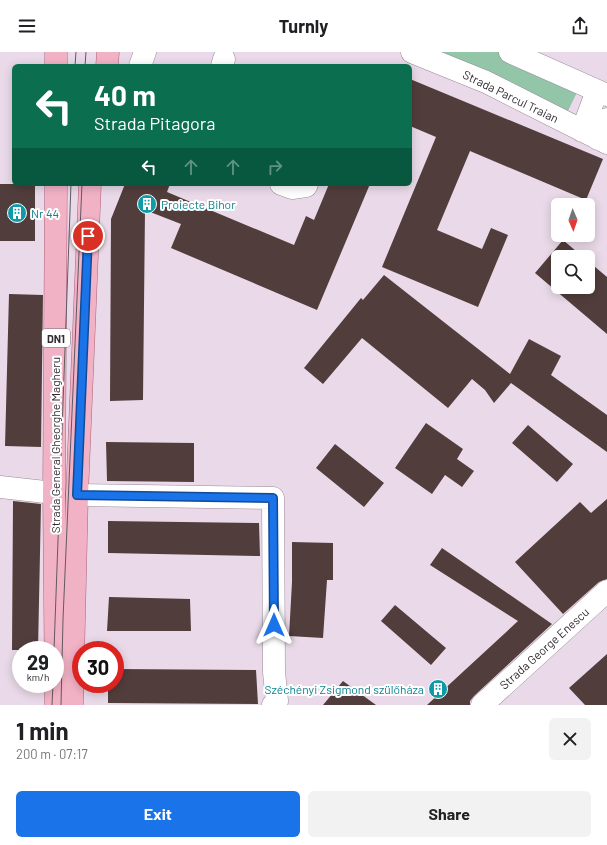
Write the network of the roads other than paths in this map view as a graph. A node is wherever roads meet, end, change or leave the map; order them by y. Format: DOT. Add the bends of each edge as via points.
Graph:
graph roads {
  1 [pos="56,52"];
  2 [pos="108,52"];
  3 [pos="145,52"];
  4 [pos="412,52"];
  5 [pos="430,52"];
  6 [pos="510,52"];
  7 [pos="56,64"];
  8 [pos="107,64"];
  9 [pos="141,64"];
  10 [pos="486,82"];
  11 [pos="602,93"];
  12 [pos="607,119"];
  13 [pos="595,138"];
  14 [pos="56,186"];
  15 [pos="90,186"];
  16 [pos="286,186"];
  17 [pos="306,186"];
  18 [pos="0,487"];
  19 [pos="54,493"];
  20 [pos="77,495"];
  21 [pos="607,591"];
  22 [pos="56,705"];
  23 [pos="72,705"];
  24 [pos="273,705"];
  25 [pos="482,705"];
  1 -- 7 [label="main road"];
  2 -- 8 [label="main road"];
  3 -- 9 [label="street"];
  4 -- 10 [label="street, Strada Parcul Traian"];
  5 -- 10 [label="street"];
  6 -- 11 [label="street"];
  10 -- 13 [label="street, Strada Parcul Traian"];
  11 -- 13 [label="street"];
  12 -- 13 [label="street"];
  14 -- 19 [label="main road, Strada General Gheorghe Magheru / DN1"];
  15 -- 20 [label="main road, Strada General Gheorghe Magheru / DN1"];
  16 -- 17 [label="street"];
  18 -- 19 [label="street"];
  19 -- 22 [label="main road, Strada General Gheorghe Magheru / DN1"];
  20 -- 23 [label="main road, Strada General Gheorghe Magheru / DN1"];
  20 -- 24 [label="street" via="273,498 274,672 277,701"];
  21 -- 25 [label="street, Strada George Enescu"];
}
